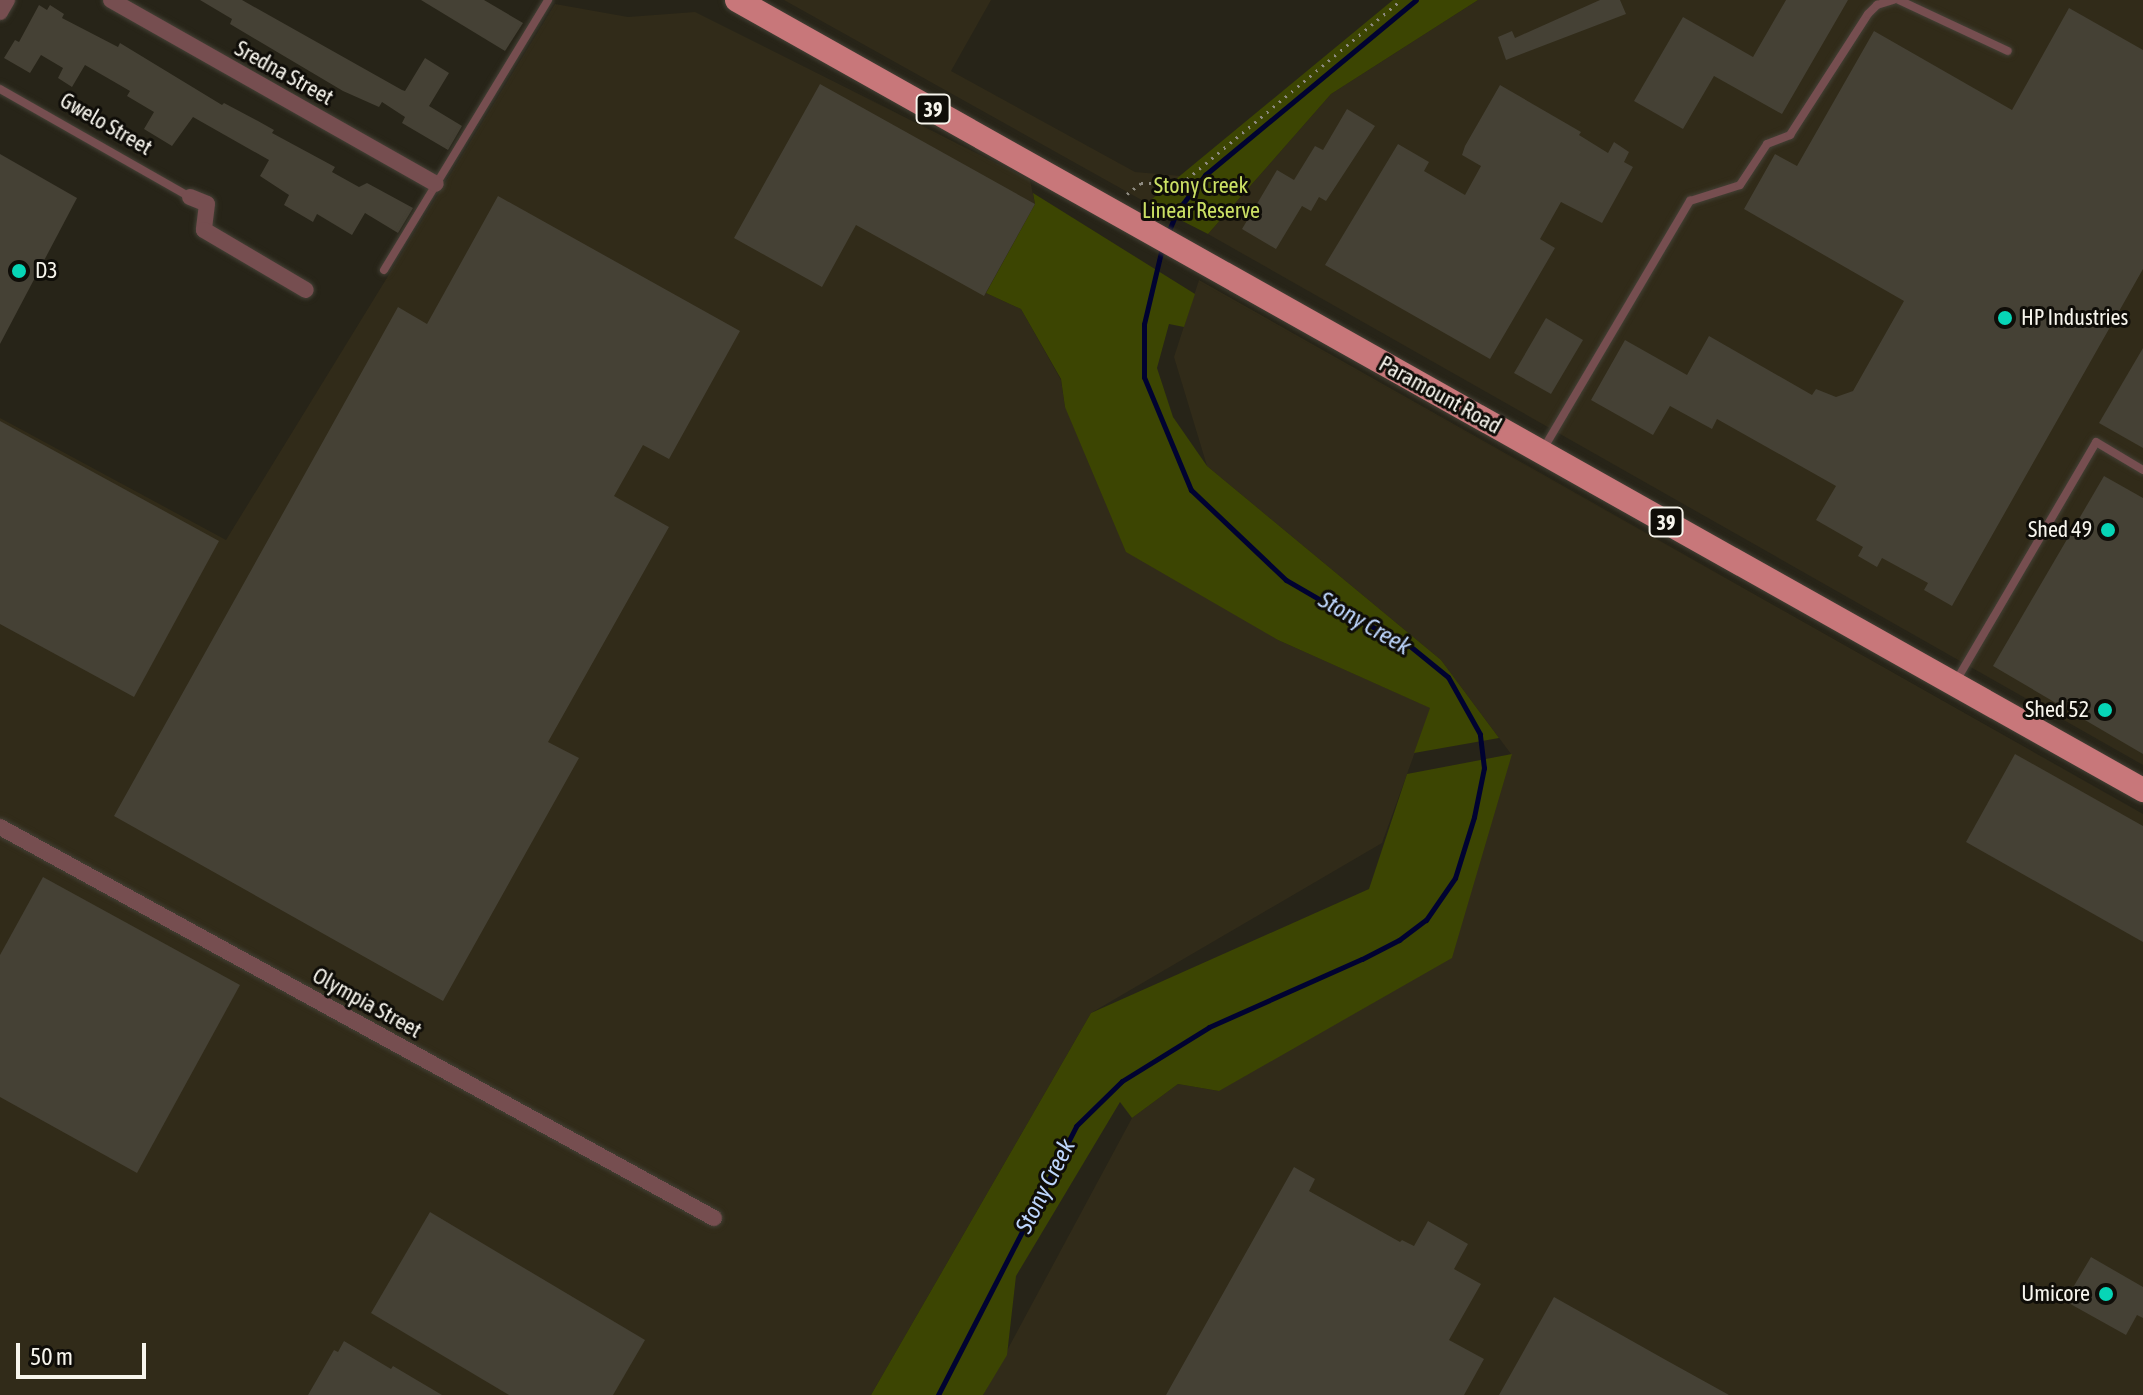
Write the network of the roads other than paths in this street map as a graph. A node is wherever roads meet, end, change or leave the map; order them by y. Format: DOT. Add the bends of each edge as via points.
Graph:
graph roads {
  1 [pos="7,0"];
  2 [pos="111,0"];
  3 [pos="548,0"];
  4 [pos="737,0"];
  5 [pos="1896,0"];
  6 [pos="0,12"];
  7 [pos="2008,51"];
  8 [pos="0,89"];
  9 [pos="436,184"];
  10 [pos="190,197"];
  11 [pos="384,270"];
  12 [pos="306,290"];
  13 [pos="1542,452"];
  14 [pos="2143,470"];
  15 [pos="1954,684"];
  16 [pos="2143,790"];
  17 [pos="0,827"];
  18 [pos="714,1218"];
  1 -- 6 [label="street"];
  2 -- 9 [label="street, Sredna Street"];
  3 -- 9 [label="lane"];
  4 -- 13 [label="main road, Paramount Road / 39"];
  5 -- 7 [label="lane"];
  5 -- 13 [label="lane" via="1877,5 1868,14 1790,135 1767,144 1740,185 1690,201"];
  8 -- 10 [label="lane, Gwelo Street"];
  9 -- 11 [label="lane"];
  10 -- 12 [label="street" via="207,204 204,230"];
  13 -- 15 [label="main road, Paramount Road / 39"];
  14 -- 15 [label="lane" via="2096,442"];
  15 -- 16 [label="main road, Paramount Road / 39"];
  17 -- 18 [label="street, Olympia Street"];
}
